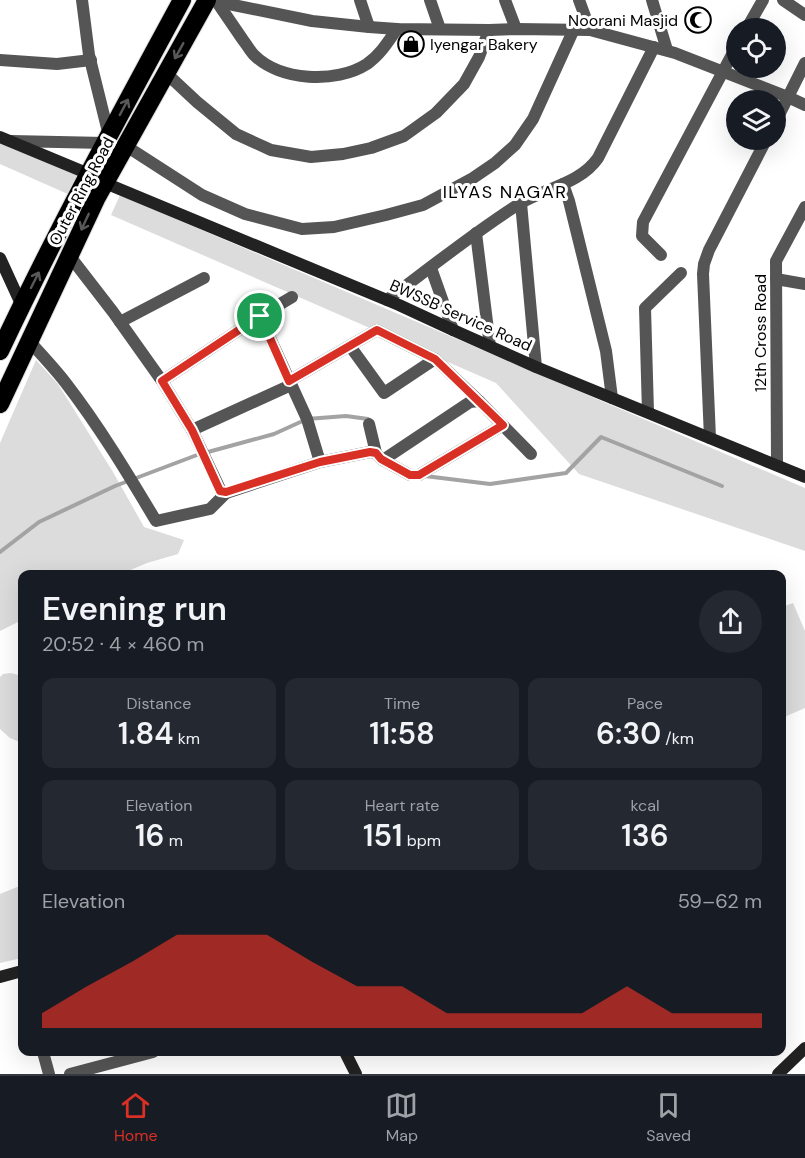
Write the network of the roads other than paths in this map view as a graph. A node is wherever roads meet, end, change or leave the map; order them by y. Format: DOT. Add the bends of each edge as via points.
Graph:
graph roads {
  1 [pos="82,0"];
  2 [pos="182,0"];
  3 [pos="360,0"];
  4 [pos="430,0"];
  5 [pos="506,0"];
  6 [pos="579,0"];
  7 [pos="652,0"];
  8 [pos="763,0"];
  9 [pos="783,0"];
  10 [pos="211,1"];
  11 [pos="235,3"];
  12 [pos="805,15"];
  13 [pos="753,18"];
  14 [pos="369,27"];
  15 [pos="397,29"];
  16 [pos="440,29"];
  17 [pos="516,29"];
  18 [pos="574,29"];
  19 [pos="489,30"];
  20 [pos="590,30"];
  21 [pos="660,49"];
  22 [pos="0,60"];
  23 [pos="91,60"];
  24 [pos="805,63"];
  25 [pos="726,65"];
  26 [pos="723,71"];
  27 [pos="167,74"];
  28 [pos="788,97"];
  29 [pos="786,101"];
  30 [pos="805,105"];
  31 [pos="5,139"];
  32 [pos="107,140"];
  33 [pos="126,146"];
  34 [pos="761,150"];
  35 [pos="97,178"];
  36 [pos="563,184"];
  37 [pos="521,202"];
  38 [pos="805,207"];
  39 [pos="476,233"];
  40 [pos="69,255"];
  41 [pos="661,255"];
  42 [pos="0,258"];
  43 [pos="431,268"];
  44 [pos="681,273"];
  45 [pos="204,278"];
  46 [pos="776,279"];
  47 [pos="805,284"];
  48 [pos="292,297"];
  49 [pos="387,300"];
  50 [pos="22,306"];
  51 [pos="260,316"];
  52 [pos="120,322"];
  53 [pos="453,330"];
  54 [pos="29,341"];
  55 [pos="350,346"];
  56 [pos="490,346"];
  57 [pos="0,351"];
  58 [pos="435,359"];
  59 [pos="536,367"];
  60 [pos="162,381"];
  61 [pos="290,383"];
  62 [pos="612,398"];
  63 [pos="479,401"];
  64 [pos="0,404"];
  65 [pos="648,412"];
  66 [pos="369,424"];
  67 [pos="503,425"];
  68 [pos="192,430"];
  69 [pos="710,438"];
  70 [pos="531,453"];
  71 [pos="381,457"];
  72 [pos="320,462"];
  73 [pos="777,465"];
  74 [pos="805,477"];
  75 [pos="226,492"];
  76 [pos="18,972"];
  77 [pos="0,977"];
  78 [pos="805,1048"];
  79 [pos="44,1056"];
  80 [pos="138,1056"];
  81 [pos="347,1056"];
  82 [pos="49,1074"];
  83 [pos="70,1074"];
  84 [pos="356,1074"];
  85 [pos="778,1074"];
  1 -- 23 [label="street"];
  32 -- 2 [label="highway, Outer Ring Road, one-way"];
  3 -- 14 [label="street"];
  4 -- 16 [label="street"];
  5 -- 17 [label="street"];
  6 -- 20 [label="street"];
  7 -- 21 [label="street"];
  8 -- 13 [label="street"];
  9 -- 12 [label="street"];
  10 -- 11 [label="street"];
  10 -- 15 [label="street" via="254,55 273,68 296,76 348,73 383,50"];
  10 -- 27 [label="highway, Outer Ring Road, one-way"];
  11 -- 14 [label="street" via="312,21"];
  14 -- 15 [label="street"];
  15 -- 16 [label="street"];
  16 -- 19 [label="street"];
  17 -- 18 [label="street"];
  17 -- 19 [label="street"];
  18 -- 20 [label="street"];
  18 -- 33 [label="street" via="533,119 515,145 473,178 423,205 386,215 302,230 245,214 202,195"];
  19 -- 27 [label="street" via="464,84 436,113 404,136 343,154 311,157 271,150 236,134"];
  20 -- 21 [label="street"];
  21 -- 26 [label="street"];
  21 -- 36 [label="street" via="598,158 589,169"];
  22 -- 23 [label="street" via="57,64"];
  23 -- 32 [label="street"];
  24 -- 28 [label="street"];
  25 -- 26 [label="street"];
  26 -- 28 [label="street"];
  26 -- 41 [label="street" via="643,222 642,236"];
  27 -- 33 [label="highway, Outer Ring Road"];
  28 -- 29 [label="street"];
  28 -- 30 [label="street"];
  31 -- 32 [label="street"];
  31 -- 35 [label="street, BWSSB Service Road"];
  32 -- 35 [label="highway, Outer Ring Road"];
  33 -- 35 [label="highway, Outer Ring Road"];
  34 -- 69 [label="street" via="704,264"];
  35 -- 40 [label="highway, Outer Ring Road, one-way"];
  35 -- 49 [label="street, BWSSB Service Road"];
  50 -- 35 [label="highway, Outer Ring Road, one-way"];
  36 -- 37 [label="street"];
  36 -- 62 [label="street" via="606,351"];
  37 -- 39 [label="street"];
  37 -- 59 [label="street"];
  38 -- 46 [label="street, 12th Cross Road" via="776,261"];
  39 -- 43 [label="street"];
  39 -- 56 [label="street"];
  40 -- 52 [label="street"];
  40 -- 54 [label="highway, Outer Ring Road"];
  42 -- 50 [label="street"];
  43 -- 49 [label="street"];
  43 -- 53 [label="street"];
  44 -- 65 [label="street" via="645,309"];
  45 -- 52 [label="street"];
  46 -- 47 [label="street"];
  46 -- 73 [label="street, 12th Cross Road"];
  48 -- 51 [label="street"];
  49 -- 53 [label="street, BWSSB Service Road"];
  50 -- 57 [label="highway, Outer Ring Road"];
  51 -- 60 [label="street"];
  51 -- 61 [label="street"];
  52 -- 60 [label="street"];
  53 -- 56 [label="street, BWSSB Service Road"];
  54 -- 64 [label="highway, Outer Ring Road"];
  54 -- 75 [label="street" via="96,425 156,521 210,509"];
  55 -- 58 [label="street" via="377,330"];
  55 -- 58 [label="street" via="384,393"];
  55 -- 61 [label="street"];
  56 -- 59 [label="street, BWSSB Service Road"];
  58 -- 63 [label="street"];
  59 -- 62 [label="street, BWSSB Service Road"];
  60 -- 68 [label="street"];
  61 -- 68 [label="street"];
  61 -- 72 [label="street" via="310,427"];
  62 -- 65 [label="street, BWSSB Service Road"];
  63 -- 67 [label="street"];
  63 -- 71 [label="street" via="470,402"];
  65 -- 69 [label="street, BWSSB Service Road"];
  66 -- 71 [label="street"];
  67 -- 70 [label="street"];
  67 -- 71 [label="street" via="422,474 410,475"];
  68 -- 75 [label="street" via="217,487"];
  69 -- 73 [label="street, BWSSB Service Road"];
  71 -- 72 [label="street" via="370,452"];
  72 -- 75 [label="street"];
  73 -- 74 [label="street, BWSSB Service Road"];
  76 -- 77 [label="street"];
  78 -- 85 [label="street"];
  79 -- 82 [label="street"];
  80 -- 83 [label="street"];
  81 -- 84 [label="street"];
}
